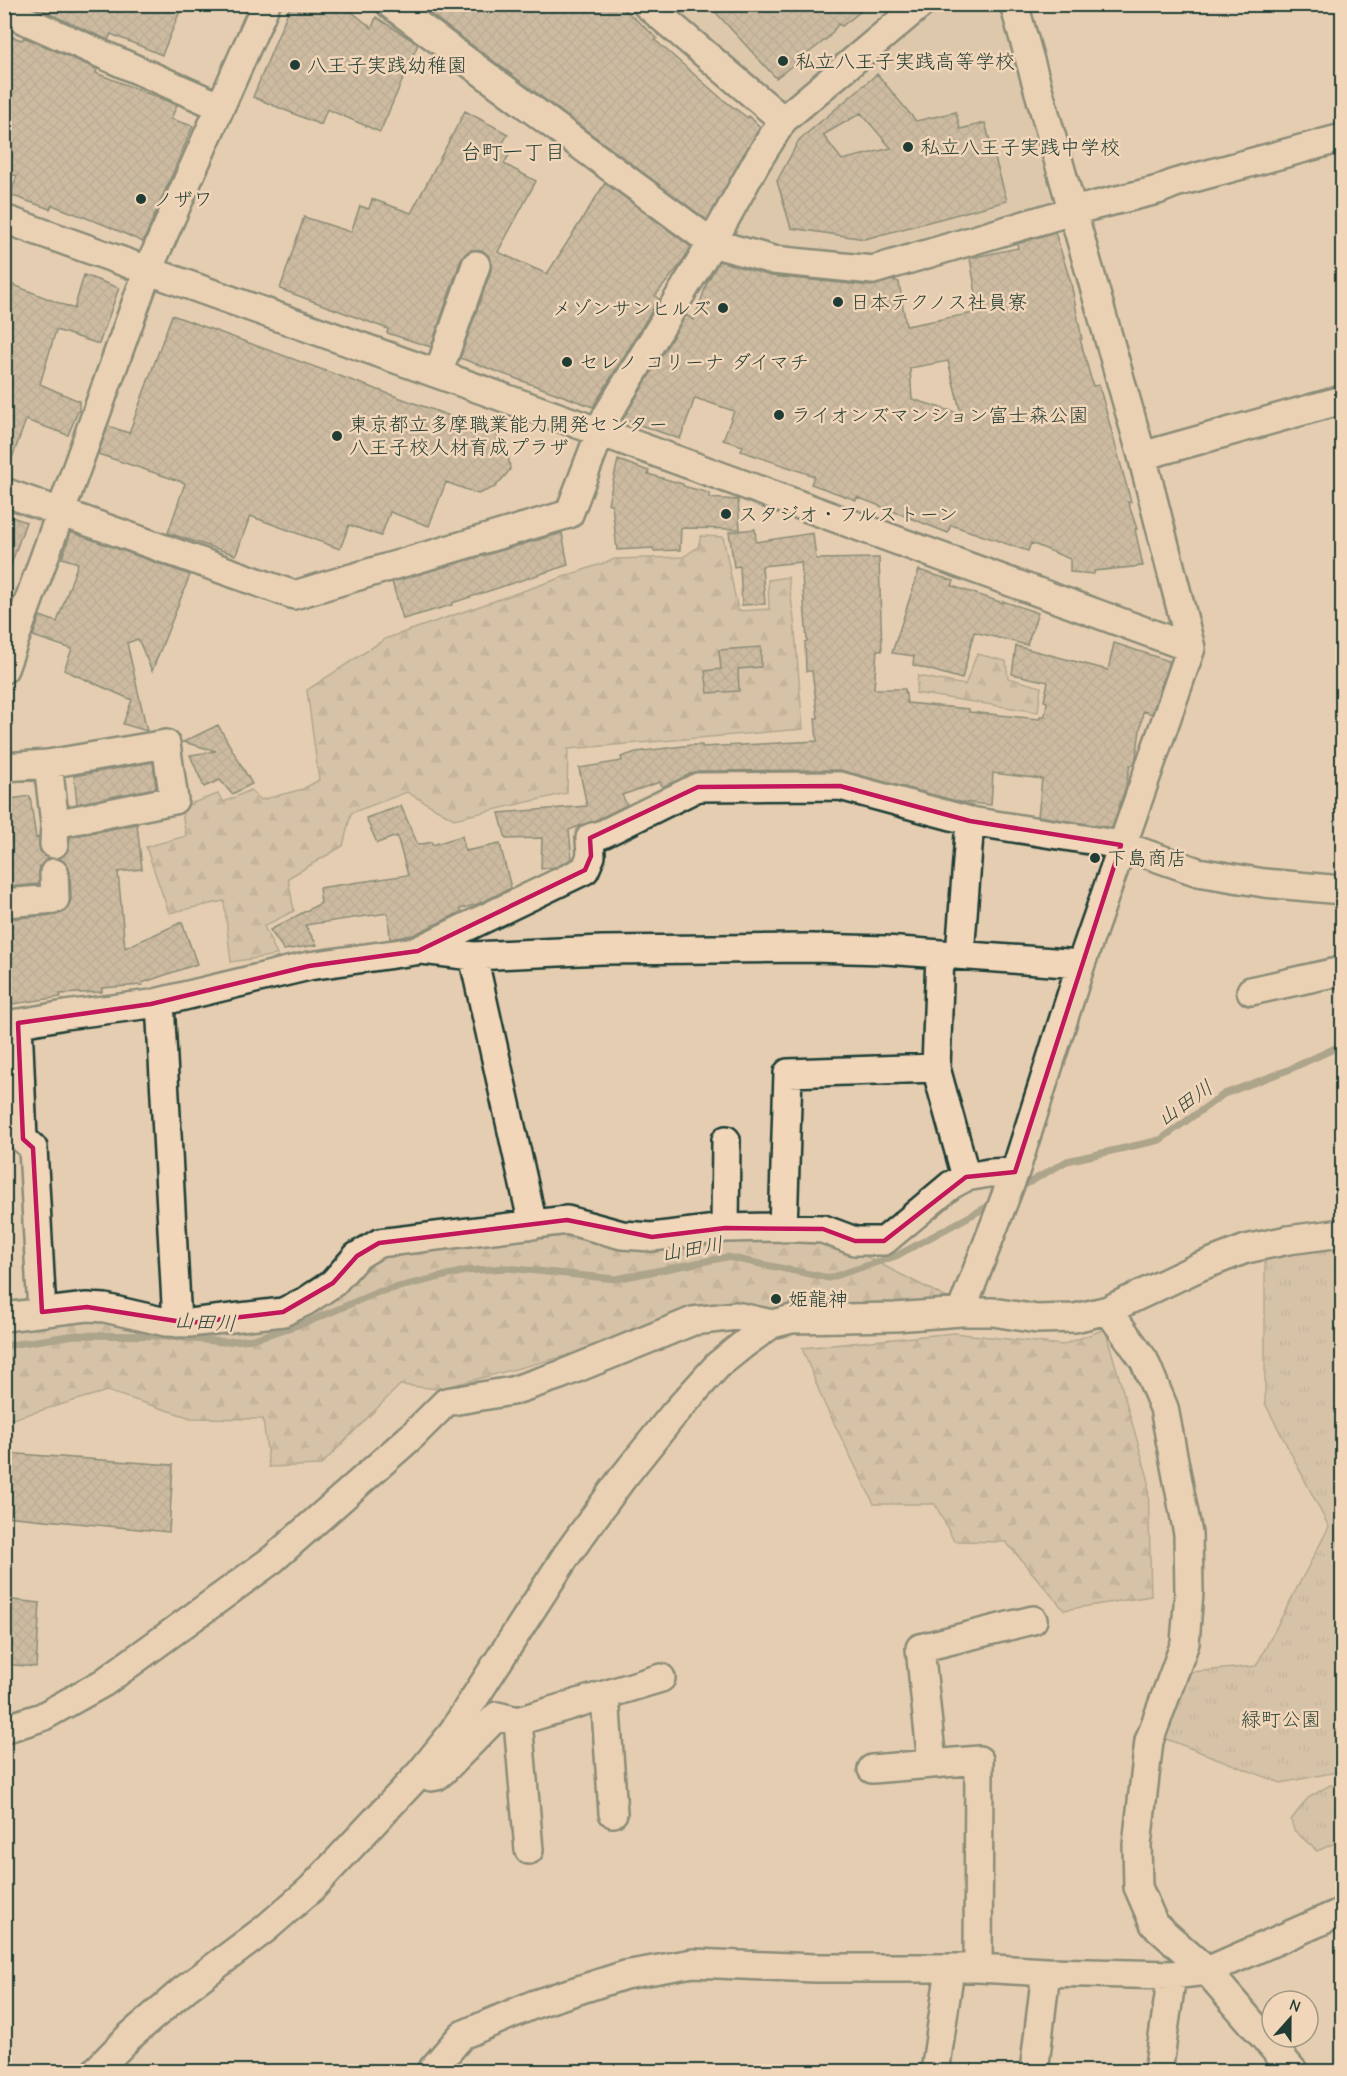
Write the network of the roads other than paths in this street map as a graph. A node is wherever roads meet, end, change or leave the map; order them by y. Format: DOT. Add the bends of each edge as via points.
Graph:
graph roads {
  1 [pos="266,4"];
  2 [pos="390,4"];
  3 [pos="646,4"];
  4 [pos="921,4"];
  5 [pos="1014,4"];
  6 [pos="4,11"];
  7 [pos="219,106"];
  8 [pos="783,120"];
  9 [pos="1342,138"];
  10 [pos="1072,211"];
  11 [pos="4,219"];
  12 [pos="712,243"];
  13 [pos="476,265"];
  14 [pos="148,270"];
  15 [pos="438,374"];
  16 [pos="1342,400"];
  17 [pos="600,432"];
  18 [pos="1142,456"];
  19 [pos="4,492"];
  20 [pos="62,513"];
  21 [pos="1191,648"];
  22 [pos="4,669"];
  23 [pos="48,764"];
  24 [pos="4,767"];
  25 [pos="970,821"];
  26 [pos="1121,845"];
  27 [pos="54,873"];
  28 [pos="1342,890"];
  29 [pos="4,903"];
  30 [pos="418,951"];
  31 [pos="950,954"];
  32 [pos="473,956"];
  33 [pos="1081,964"];
  34 [pos="1342,970"];
  35 [pos="1251,991"];
  36 [pos="160,1002"];
  37 [pos="11,1025"];
  38 [pos="936,1068"];
  39 [pos="726,1140"];
  40 [pos="14,1143"];
  41 [pos="1015,1172"];
  42 [pos="966,1177"];
  43 [pos="533,1225"];
  44 [pos="725,1228"];
  45 [pos="783,1228"];
  46 [pos="1342,1233"];
  47 [pos="1108,1310"];
  48 [pos="42,1312"];
  49 [pos="961,1312"];
  50 [pos="4,1317"];
  51 [pos="177,1323"];
  52 [pos="772,1324"];
  53 [pos="1033,1620"];
  54 [pos="661,1678"];
  55 [pos="605,1695"];
  56 [pos="518,1721"];
  57 [pos="4,1729"];
  58 [pos="932,1763"];
  59 [pos="872,1769"];
  60 [pos="423,1770"];
  61 [pos="613,1813"];
  62 [pos="529,1850"];
  63 [pos="1342,1912"];
  64 [pos="978,1968"];
  65 [pos="950,1969"];
  66 [pos="1207,1971"];
  67 [pos="1046,1972"];
  68 [pos="1172,1975"];
  69 [pos="95,2072"];
  70 [pos="430,2072"];
  71 [pos="935,2072"];
  72 [pos="1034,2072"];
  73 [pos="1158,2072"];
  74 [pos="1294,2072"];
  1 -- 7 [label="street"];
  2 -- 12 [label="street"];
  3 -- 8 [label="street"];
  4 -- 8 [label="street"];
  5 -- 10 [label="street"];
  6 -- 7 [label="street"];
  7 -- 14 [label="street"];
  8 -- 12 [label="street"];
  9 -- 10 [label="street"];
  10 -- 12 [label="street" via="873,270 773,260"];
  10 -- 18 [label="street"];
  11 -- 14 [label="street"];
  12 -- 17 [label="street"];
  13 -- 15 [label="street"];
  14 -- 15 [label="street"];
  14 -- 20 [label="street"];
  15 -- 17 [label="street"];
  16 -- 18 [label="street"];
  17 -- 20 [label="street" via="569,514 294,595"];
  17 -- 21 [label="street"];
  18 -- 21 [label="street"];
  19 -- 20 [label="street"];
  20 -- 22 [label="street"];
  21 -- 26 [label="street"];
  23 -- 23 [label="street" via="166,744 174,800 54,834"];
  23 -- 24 [label="street"];
  25 -- 26 [label="street"];
  25 -- 30 [label="street" via="840,786 698,787 590,838 591,855 585,870"];
  25 -- 31 [label="street"];
  26 -- 28 [label="street" via="1198,872"];
  26 -- 33 [label="street"];
  27 -- 29 [label="street" via="55,899"];
  30 -- 32 [label="street"];
  30 -- 36 [label="street" via="309,966"];
  31 -- 32 [label="street" via="812,948"];
  31 -- 33 [label="street"];
  31 -- 38 [label="street"];
  32 -- 43 [label="street"];
  33 -- 41 [label="street"];
  34 -- 35 [label="street"];
  36 -- 37 [label="street"];
  36 -- 51 [label="street"];
  37 -- 40 [label="street"];
  38 -- 42 [label="street"];
  38 -- 45 [label="street" via="789,1072"];
  39 -- 44 [label="street"];
  40 -- 48 [label="street" via="33,1148"];
  41 -- 42 [label="street"];
  41 -- 49 [label="street"];
  42 -- 45 [label="street" via="884,1240 855,1241 823,1229"];
  43 -- 44 [label="street" via="567,1220 622,1235 652,1237"];
  43 -- 51 [label="street" via="380,1243 357,1256 333,1283 283,1312"];
  44 -- 45 [label="street"];
  46 -- 47 [label="street" via="1246,1249"];
  47 -- 49 [label="street" via="1057,1320"];
  47 -- 66 [label="street" via="1144,1360 1164,1408 1188,1534 1185,1643 1149,1741 1137,1845 1138,1887 1154,1924"];
  48 -- 50 [label="street"];
  48 -- 51 [label="street" via="87,1306"];
  49 -- 52 [label="street" via="792,1319"];
  52 -- 57 [label="street" via="736,1316 693,1321 550,1378 512,1390 446,1402 264,1565 103,1683 42,1717"];
  52 -- 60 [label="street" via="718,1365 621,1480 566,1556 450,1736"];
  53 -- 58 [label="street" via="920,1648"];
  54 -- 55 [label="street"];
  55 -- 56 [label="street"];
  55 -- 61 [label="street"];
  56 -- 60 [label="street" via="497,1716 437,1776 431,1777"];
  56 -- 62 [label="street"];
  58 -- 59 [label="street"];
  58 -- 64 [label="street" via="979,1760"];
  60 -- 69 [label="street" via="311,1889 184,1989"];
  63 -- 66 [label="street"];
  64 -- 65 [label="street"];
  64 -- 67 [label="street"];
  65 -- 70 [label="street" via="693,1963 625,1975 535,2004 462,2035"];
  65 -- 71 [label="street"];
  66 -- 68 [label="street"];
  66 -- 74 [label="street"];
  67 -- 68 [label="street"];
  67 -- 72 [label="street"];
  68 -- 73 [label="street"];
}
